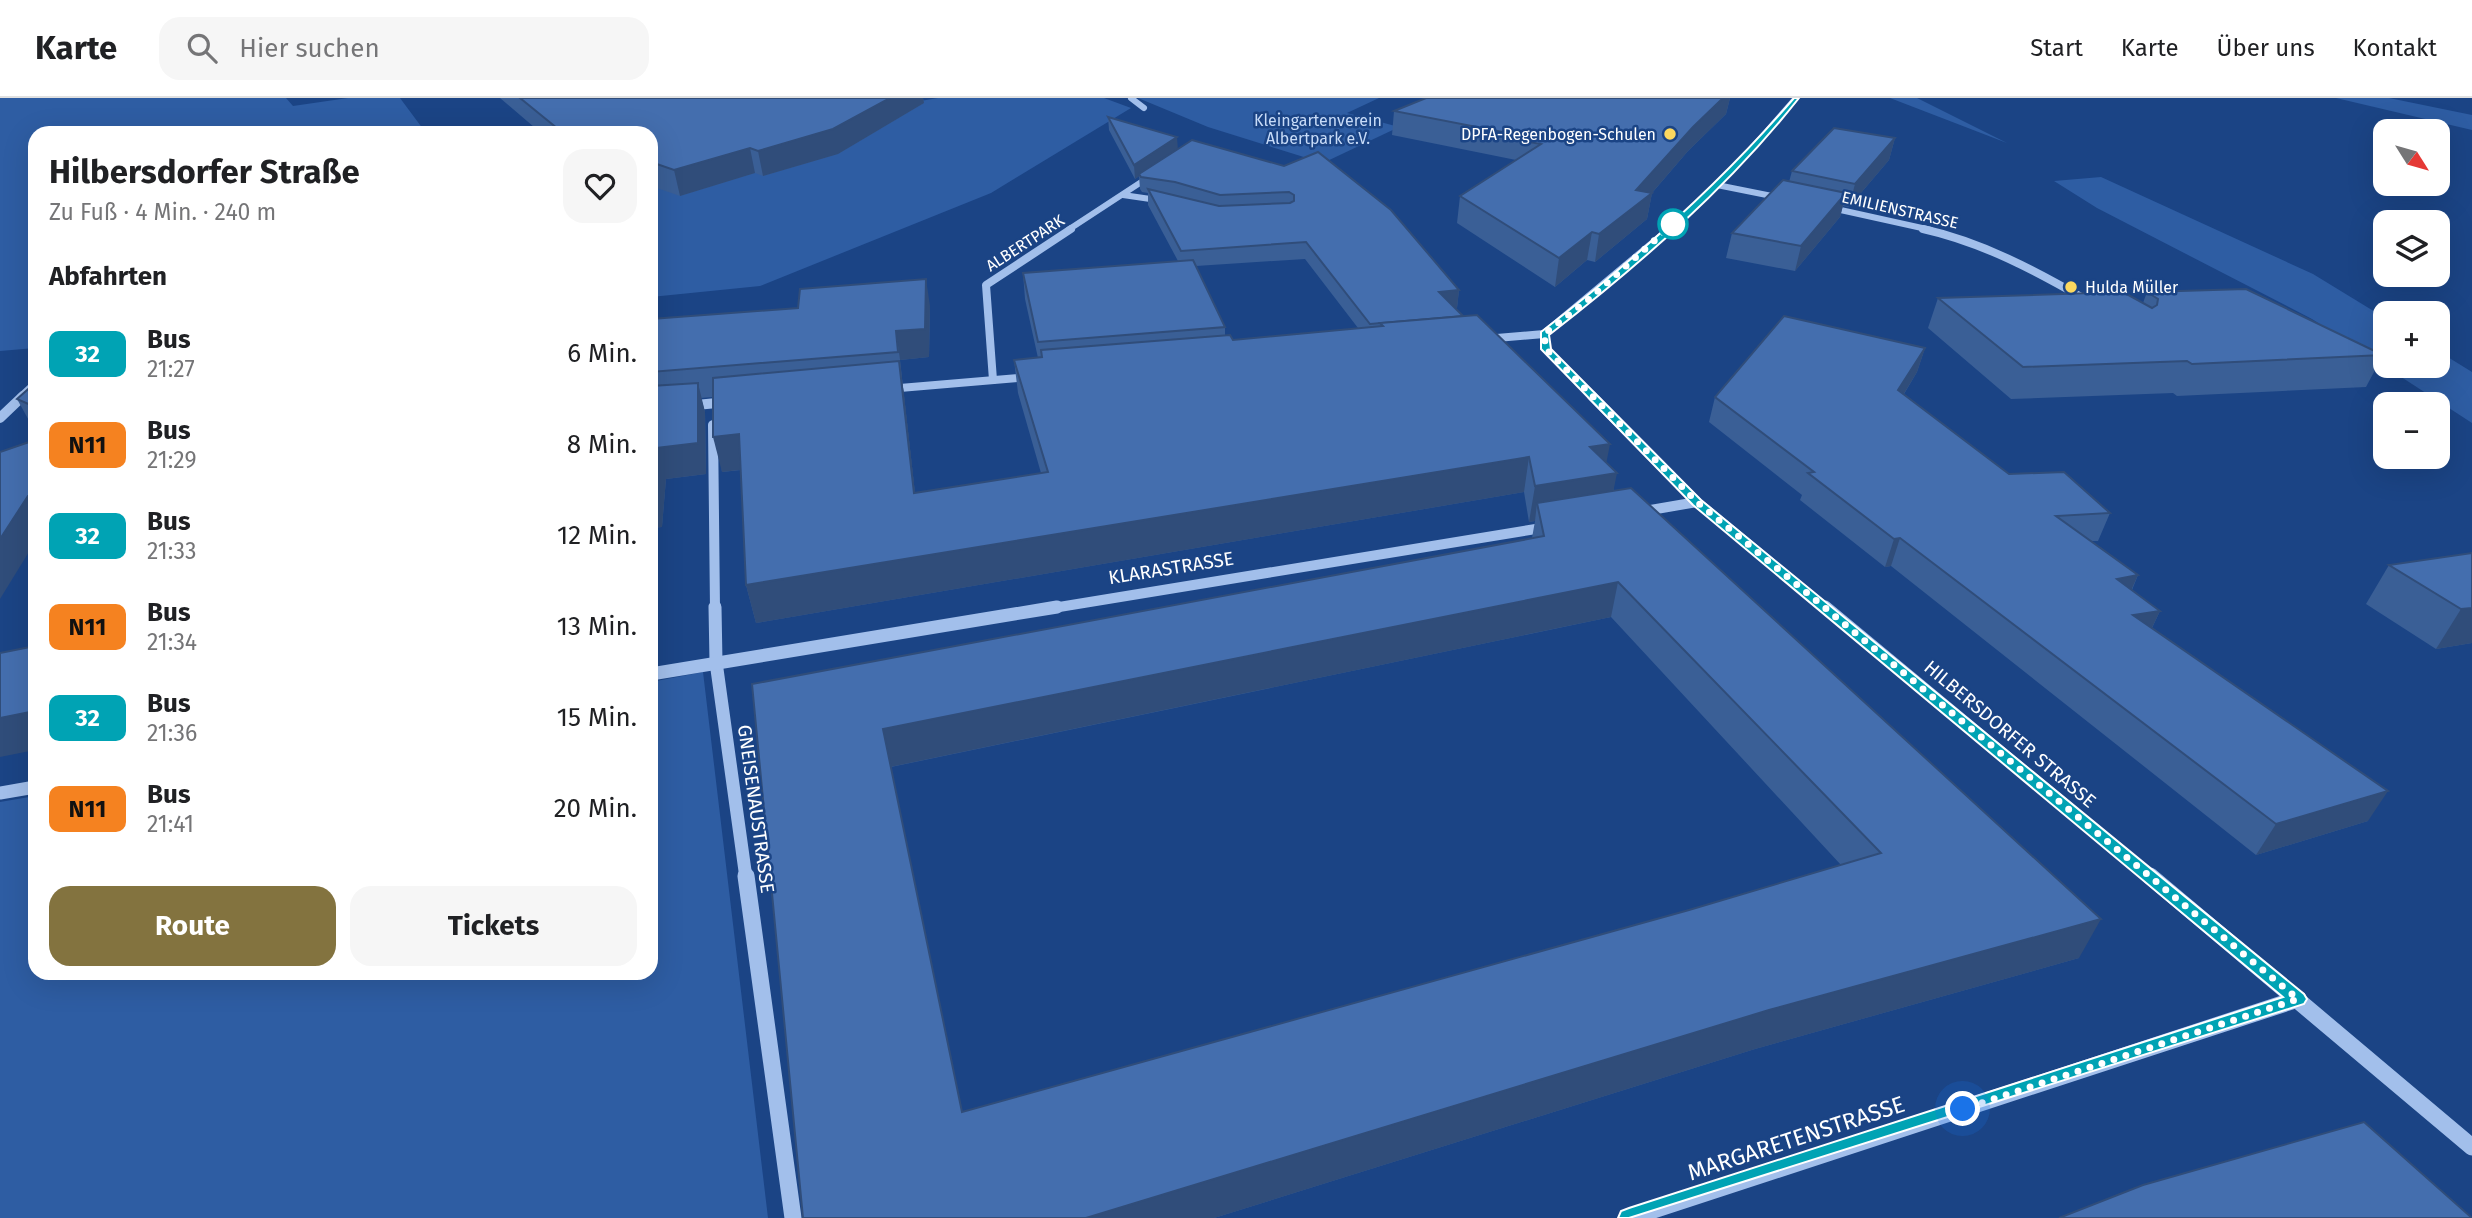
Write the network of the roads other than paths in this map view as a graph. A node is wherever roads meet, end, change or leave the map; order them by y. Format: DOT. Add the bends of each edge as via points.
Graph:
graph roads {
  1 [pos="1131,98"];
  2 [pos="1796,98"];
  3 [pos="1144,108"];
  4 [pos="1164,167"];
  5 [pos="1717,185"];
  6 [pos="1123,195"];
  7 [pos="1793,200"];
  8 [pos="1174,203"];
  9 [pos="1819,205"];
  10 [pos="2094,305"];
  11 [pos="1544,334"];
  12 [pos="1475,340"];
  13 [pos="1035,377"];
  14 [pos="993,380"];
  15 [pos="28,390"];
  16 [pos="873,390"];
  17 [pos="740,401"];
  18 [pos="713,403"];
  19 [pos="676,407"];
  20 [pos="0,418"];
  21 [pos="1697,502"];
  22 [pos="1628,514"];
  23 [pos="1559,525"];
  24 [pos="716,662"];
  25 [pos="658,673"];
  26 [pos="28,787"];
  27 [pos="0,793"];
  28 [pos="2298,999"];
  29 [pos="2472,1147"];
  30 [pos="793,1218"];
  31 [pos="1629,1218"];
  1 -- 3 [label="street"];
  2 -- 5 [label="street"];
  4 -- 6 [label="street, ALBERTPARK"];
  5 -- 7 [label="street"];
  5 -- 11 [label="street"];
  6 -- 8 [label="street"];
  6 -- 14 [label="street, ALBERTPARK" via="986,285"];
  9 -- 10 [label="street, EMILIENSTRASSE" via="1951,235 2029,267"];
  11 -- 12 [label="street"];
  11 -- 21 [label="street, HILBERSDORFER STRASSE" via="1546,349"];
  13 -- 14 [label="street"];
  14 -- 16 [label="street"];
  15 -- 20 [label="street"];
  17 -- 18 [label="street"];
  18 -- 19 [label="street"];
  18 -- 24 [label="street, GNEISENAUSTRASSE"];
  21 -- 22 [label="street"];
  21 -- 28 [label="street, HILBERSDORFER STRASSE"];
  23 -- 24 [label="street, KLARASTRASSE"];
  24 -- 25 [label="street, KLARASTRASSE"];
  24 -- 30 [label="street, GNEISENAUSTRASSE"];
  26 -- 27 [label="street"];
  28 -- 29 [label="street, HILBERSDORFER STRASSE"];
  28 -- 31 [label="street, MARGARETENSTRASSE"];
}
